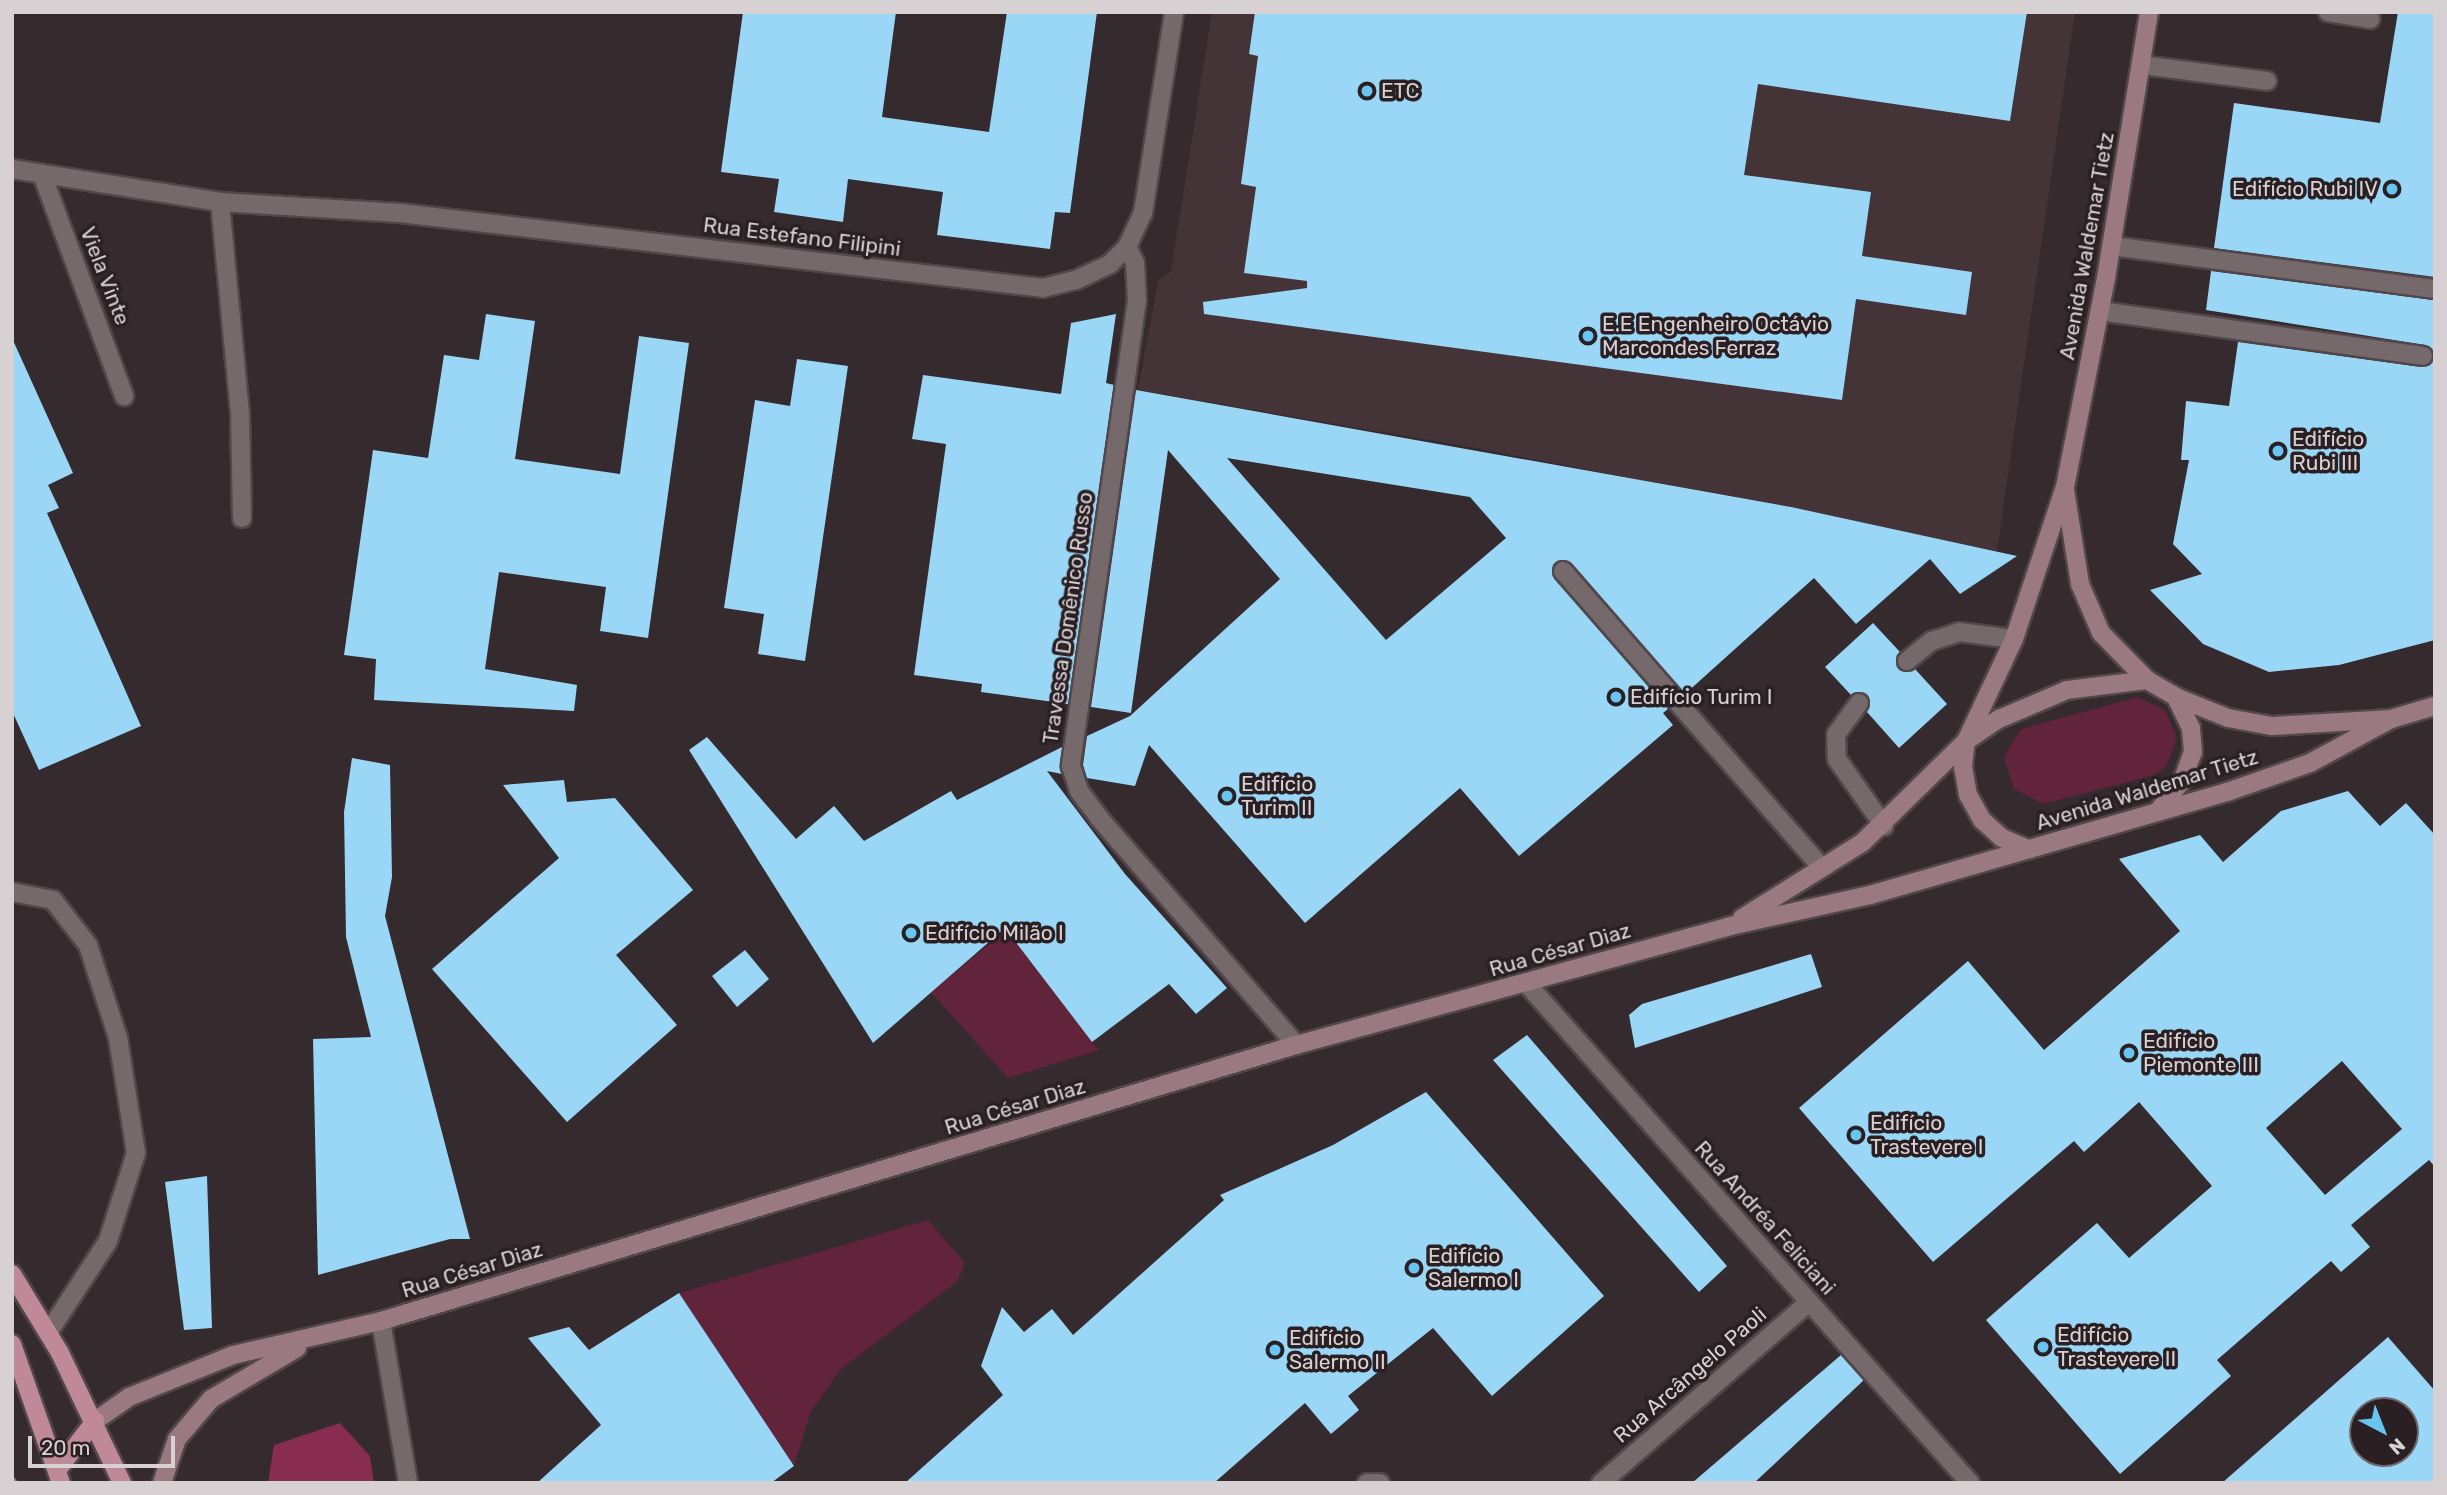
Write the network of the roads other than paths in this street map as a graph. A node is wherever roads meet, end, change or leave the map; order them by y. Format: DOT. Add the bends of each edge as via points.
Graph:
graph roads {
  1 [pos="1174,12"];
  2 [pos="2149,12"];
  3 [pos="2328,12"];
  4 [pos="2370,19"];
  5 [pos="2142,65"];
  6 [pos="2267,81"];
  7 [pos="12,169"];
  8 [pos="42,174"];
  9 [pos="220,202"];
  10 [pos="2112,246"];
  11 [pos="1127,247"];
  12 [pos="2435,289"];
  13 [pos="2101,311"];
  14 [pos="2423,356"];
  15 [pos="124,396"];
  16 [pos="2065,487"];
  17 [pos="242,518"];
  18 [pos="1563,571"];
  19 [pos="2014,639"];
  20 [pos="1908,661"];
  21 [pos="2147,680"];
  22 [pos="2176,697"];
  23 [pos="1859,703"];
  24 [pos="2435,706"];
  25 [pos="2391,719"];
  26 [pos="1966,741"];
  27 [pos="2159,810"];
  28 [pos="1884,825"];
  29 [pos="2028,849"];
  30 [pos="1822,868"];
  31 [pos="12,892"];
  32 [pos="1730,926"];
  33 [pos="1528,984"];
  34 [pos="1296,1045"];
  35 [pos="12,1273"];
  36 [pos="1809,1302"];
  37 [pos="381,1321"];
  38 [pos="48,1333"];
  39 [pos="316,1339"];
  40 [pos="12,1344"];
  41 [pos="94,1422"];
  42 [pos="60,1476"];
  43 [pos="122,1483"];
  44 [pos="162,1483"];
  45 [pos="408,1483"];
  46 [pos="1367,1483"];
  47 [pos="1380,1483"];
  48 [pos="1601,1483"];
  49 [pos="1970,1483"];
  1 -- 11 [label="street, Rua Estefano Filipini" via="1143,213"];
  2 -- 5 [label="street, Avenida Waldemar Tietz"];
  3 -- 4 [label="street"];
  5 -- 6 [label="street"];
  5 -- 10 [label="street, Avenida Waldemar Tietz"];
  7 -- 8 [label="street, Rua Estefano Filipini"];
  8 -- 9 [label="street, Rua Estefano Filipini"];
  8 -- 15 [label="street, Viela Vinte"];
  9 -- 11 [label="street, Rua Estefano Filipini" via="400,213 1042,288 1099,269"];
  9 -- 17 [label="street" via="240,413"];
  10 -- 12 [label="street"];
  10 -- 13 [label="street, Avenida Waldemar Tietz"];
  11 -- 34 [label="street, Travessa Domênico Russo" via="1135,263 1137,300 1072,766 1079,791 1100,818"];
  13 -- 14 [label="street"];
  13 -- 16 [label="street, Avenida Waldemar Tietz"];
  16 -- 19 [label="street, Avenida Waldemar Tietz"];
  16 -- 21 [label="street, Avenida Waldemar Tietz" via="2080,584 2101,634"];
  18 -- 30 [label="street"];
  19 -- 20 [label="street" via="1959,632 1932,641"];
  19 -- 26 [label="street, Avenida Waldemar Tietz"];
  21 -- 22 [label="street, Avenida Waldemar Tietz"];
  21 -- 26 [label="street" via="2105,683 2034,701"];
  22 -- 25 [label="street, Avenida Waldemar Tietz" via="2228,718 2272,726"];
  22 -- 27 [label="street" via="2191,728 2193,752 2183,779"];
  23 -- 28 [label="street" via="1836,734 1837,760"];
  24 -- 25 [label="street, Avenida Waldemar Tietz"];
  25 -- 27 [label="street, Avenida Waldemar Tietz" via="2310,763"];
  26 -- 28 [label="street, Rua César Diaz"];
  26 -- 29 [label="street" via="1963,768 1968,795 1982,820 2002,838"];
  27 -- 29 [label="street, Avenida Waldemar Tietz"];
  28 -- 30 [label="street, Rua César Diaz"];
  29 -- 32 [label="street, Rua César Diaz" via="1870,895"];
  30 -- 32 [label="street, Rua César Diaz"];
  31 -- 38 [label="street" via="53,900 88,946 118,1038 136,1153 108,1241"];
  32 -- 33 [label="street, Rua César Diaz"];
  33 -- 34 [label="street, Rua César Diaz"];
  33 -- 36 [label="street, Rua Andréa Feliciani"];
  34 -- 37 [label="street, Rua César Diaz"];
  35 -- 38 [label="main road"];
  36 -- 48 [label="street, Rua Arcângelo Paoli"];
  36 -- 49 [label="street, Rua Andréa Feliciani"];
  37 -- 39 [label="street, Rua César Diaz"];
  37 -- 45 [label="street"];
  38 -- 41 [label="main road"];
  39 -- 41 [label="street, Rua César Diaz" via="233,1355 172,1377"];
  39 -- 44 [label="street, Rua César Diaz" via="211,1399 177,1439"];
  40 -- 42 [label="main road"];
  41 -- 42 [label="main road"];
  41 -- 43 [label="main road"];
  46 -- 47 [label="street"];
}
